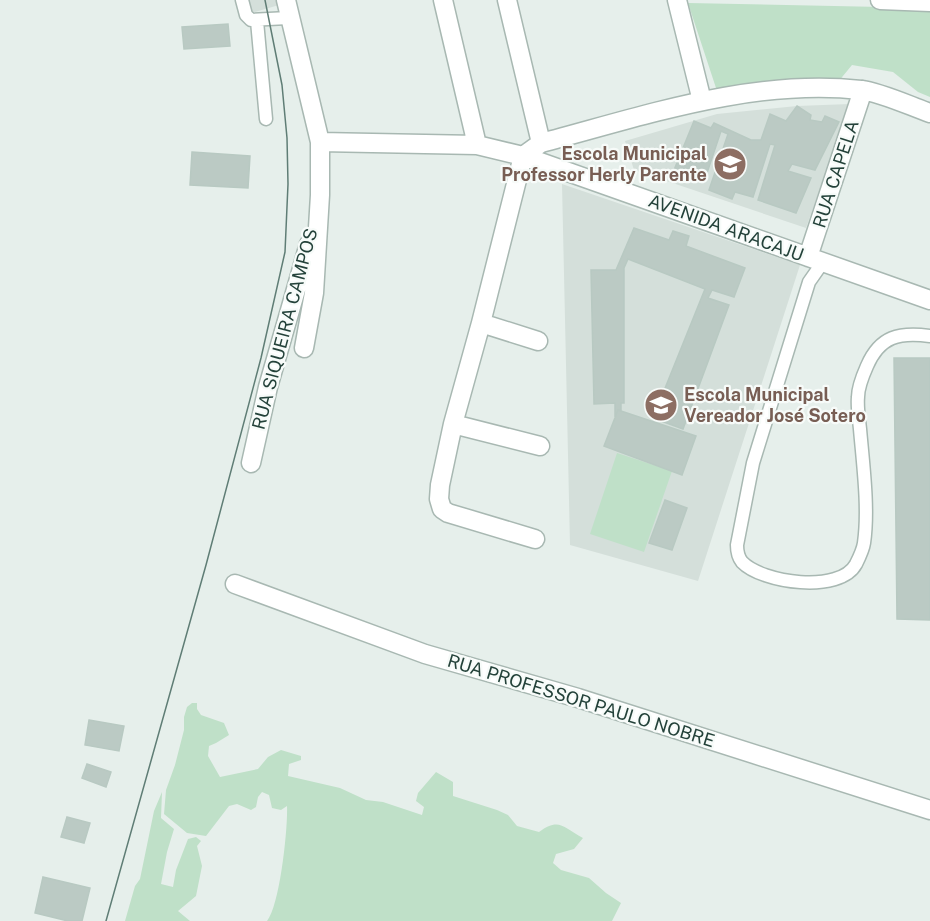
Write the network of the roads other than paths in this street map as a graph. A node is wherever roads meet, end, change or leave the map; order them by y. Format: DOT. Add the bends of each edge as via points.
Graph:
graph roads {
  1 [pos="242,0"];
  2 [pos="443,0"];
  3 [pos="507,0"];
  4 [pos="677,0"];
  5 [pos="880,0"];
  6 [pos="930,2"];
  7 [pos="287,9"];
  8 [pos="257,21"];
  9 [pos="863,90"];
  10 [pos="702,101"];
  11 [pos="930,113"];
  12 [pos="266,119"];
  13 [pos="320,142"];
  14 [pos="541,142"];
  15 [pos="477,145"];
  16 [pos="523,156"];
  17 [pos="320,195"];
  18 [pos="815,260"];
  19 [pos="930,300"];
  20 [pos="481,323"];
  21 [pos="930,336"];
  22 [pos="538,341"];
  23 [pos="304,348"];
  24 [pos="453,424"];
  25 [pos="540,446"];
  26 [pos="251,463"];
  27 [pos="535,539"];
  28 [pos="235,584"];
  29 [pos="930,810"];
  1 -- 8 [label="lane" via="247,17"];
  2 -- 15 [label="street"];
  3 -- 14 [label="street"];
  4 -- 10 [label="street"];
  5 -- 6 [label="street"];
  7 -- 8 [label="lane"];
  7 -- 13 [label="street, RUA SIQUEIRA CAMPOS"];
  8 -- 12 [label="lane"];
  9 -- 10 [label="street" via="796,89"];
  9 -- 11 [label="street"];
  9 -- 18 [label="street, RUA CAPELA"];
  10 -- 14 [label="street"];
  13 -- 15 [label="street, AVENIDA ARACAJU"];
  13 -- 17 [label="street, RUA SIQUEIRA CAMPOS"];
  14 -- 16 [label="street"];
  15 -- 16 [label="street, AVENIDA ARACAJU"];
  16 -- 18 [label="street, AVENIDA ARACAJU"];
  16 -- 20 [label="street"];
  17 -- 23 [label="street, RUA SIQUEIRA CAMPOS" via="314,293"];
  17 -- 26 [label="street, RUA SIQUEIRA CAMPOS"];
  18 -- 19 [label="street, AVENIDA ARACAJU"];
  18 -- 21 [label="lane" via="753,463 737,545 742,561 751,568 790,582 812,583 838,579 854,568 864,545 865,480 858,397 863,374 880,345 894,337 910,333"];
  20 -- 22 [label="street"];
  20 -- 24 [label="street"];
  24 -- 25 [label="street"];
  24 -- 27 [label="street" via="440,485 442,509"];
  28 -- 29 [label="street, RUA PROFESSOR PAULO NOBRE" via="425,654 578,698"];
}
